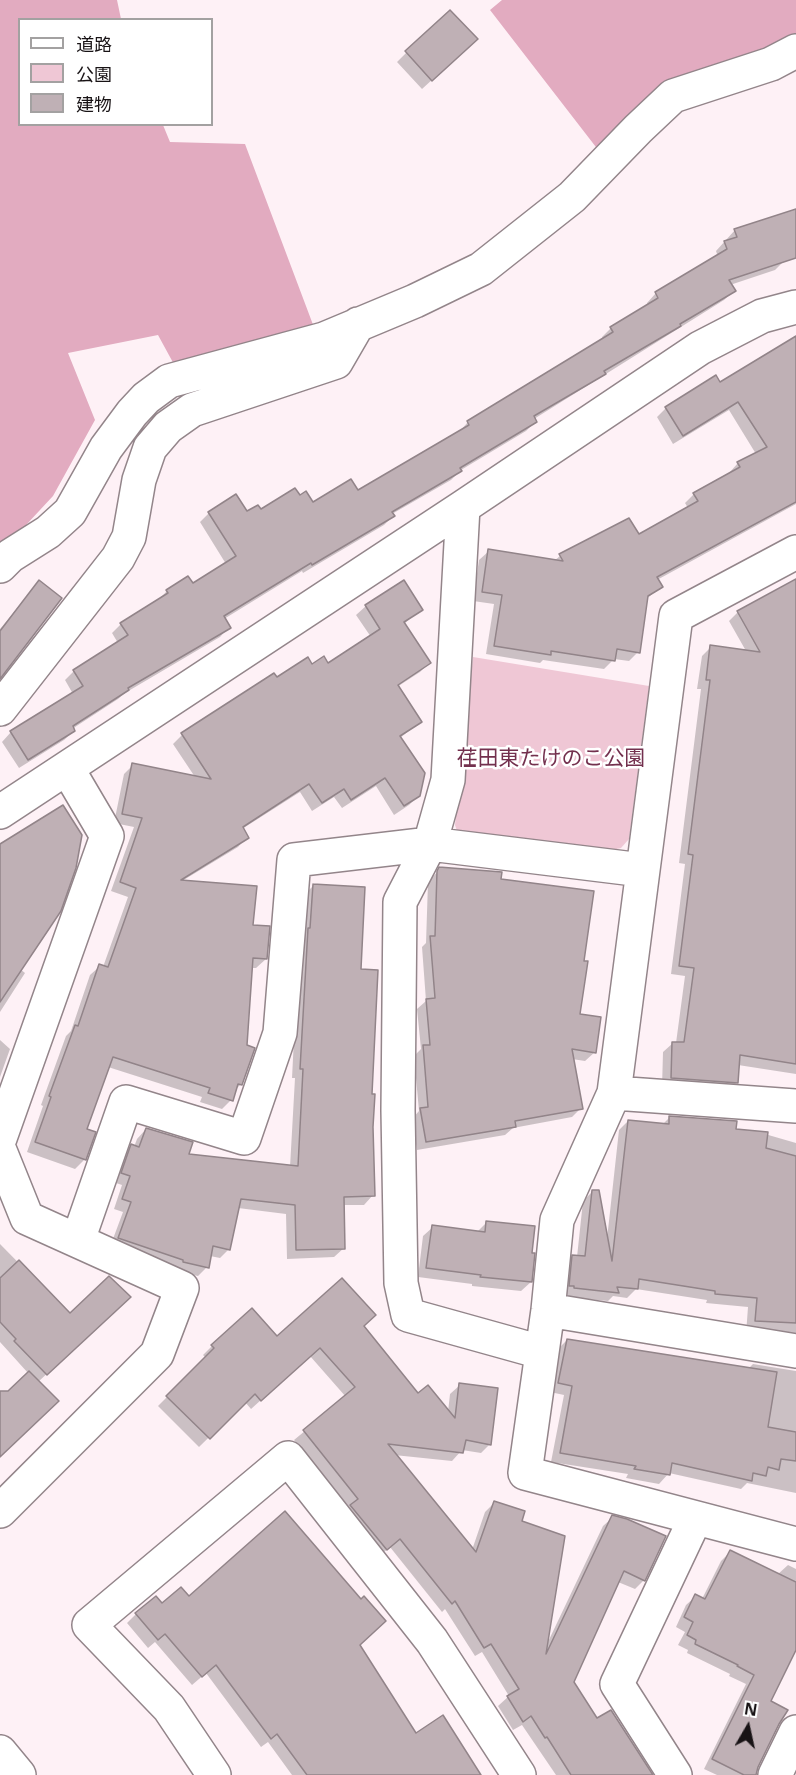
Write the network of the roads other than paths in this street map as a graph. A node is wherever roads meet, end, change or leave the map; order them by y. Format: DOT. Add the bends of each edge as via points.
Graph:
graph roads {
  1 [pos="796,51"];
  2 [pos="796,307"];
  3 [pos="358,324"];
  4 [pos="463,507"];
  5 [pos="796,552"];
  6 [pos="0,566"];
  7 [pos="0,709"];
  8 [pos="67,768"];
  9 [pos="0,812"];
  10 [pos="430,844"];
  11 [pos="642,870"];
  12 [pos="614,1093"];
  13 [pos="796,1106"];
  14 [pos="0,1138"];
  15 [pos="0,1151"];
  16 [pos="78,1240"];
  17 [pos="548,1310"];
  18 [pos="796,1351"];
  19 [pos="541,1352"];
  20 [pos="0,1511"];
  21 [pos="695,1519"];
  22 [pos="796,1544"];
  23 [pos="796,1732"];
  24 [pos="0,1752"];
  25 [pos="19,1775"];
  26 [pos="214,1775"];
  27 [pos="519,1775"];
  28 [pos="675,1775"];
  29 [pos="775,1775"];
  1 -- 3 [label="street" via="771,64 673,96 572,197 481,269"];
  2 -- 4 [label="street" via="762,316 700,348"];
  3 -- 6 [label="street" via="324,339 169,381 132,413 106,448 70,512"];
  3 -- 7 [label="street" via="336,362 192,410 168,427 150,448 139,480 129,537 118,558"];
  4 -- 8 [label="street"];
  4 -- 10 [label="street" via="448,780"];
  5 -- 11 [label="street" via="676,616"];
  8 -- 9 [label="street"];
  8 -- 14 [label="street" via="107,836"];
  10 -- 11 [label="street"];
  10 -- 16 [label="street" via="294,860 280,1033 244,1138 126,1102"];
  10 -- 19 [label="street" via="400,902 401,1283 408,1315"];
  11 -- 12 [label="street"];
  12 -- 13 [label="street"];
  12 -- 17 [label="street" via="557,1220"];
  15 -- 16 [label="street" via="27,1218"];
  16 -- 20 [label="street" via="182,1288 157,1354"];
  17 -- 18 [label="street"];
  17 -- 19 [label="street"];
  19 -- 21 [label="street" via="525,1473"];
  21 -- 22 [label="street"];
  21 -- 28 [label="street" via="617,1684"];
  23 -- 29 [label="street"];
  24 -- 25 [label="street"];
  26 -- 27 [label="street" via="169,1708 89,1625 288,1458 432,1641"];
}
